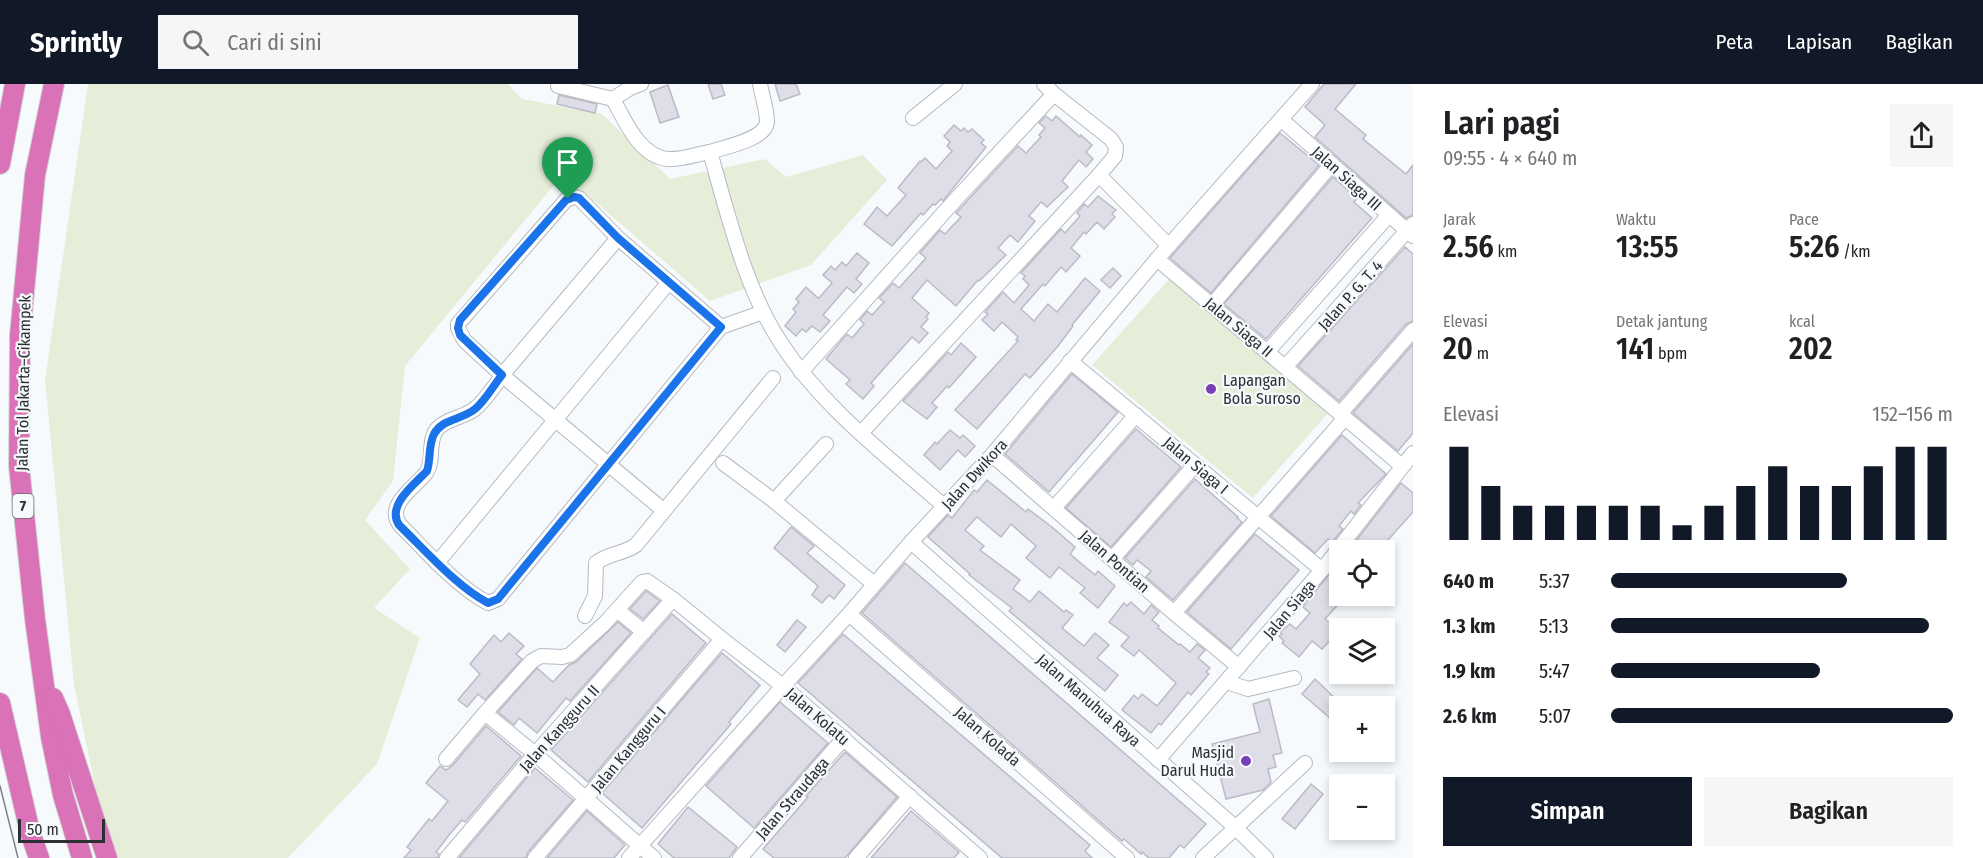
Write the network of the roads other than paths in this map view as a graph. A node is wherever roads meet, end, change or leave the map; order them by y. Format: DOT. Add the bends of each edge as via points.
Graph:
graph roads {
  1 [pos="15,84"];
  2 [pos="54,84"];
  3 [pos="641,84"];
  4 [pos="760,84"];
  5 [pos="955,84"];
  6 [pos="1312,84"];
  7 [pos="558,86"];
  8 [pos="1049,89"];
  9 [pos="614,99"];
  10 [pos="913,118"];
  11 [pos="1282,120"];
  12 [pos="710,152"];
  13 [pos="0,164"];
  14 [pos="1332,164"];
  15 [pos="1099,175"];
  16 [pos="1389,215"];
  17 [pos="1411,230"];
  18 [pos="618,238"];
  19 [pos="1169,246"];
  20 [pos="1157,259"];
  21 [pos="669,282"];
  22 [pos="1212,305"];
  23 [pos="763,312"];
  24 [pos="721,327"];
  25 [pos="1413,330"];
  26 [pos="1268,351"];
  27 [pos="1070,362"];
  28 [pos="1286,366"];
  29 [pos="801,372"];
  30 [pos="502,375"];
  31 [pos="773,378"];
  32 [pos="1136,415"];
  33 [pos="1342,416"];
  34 [pos="555,420"];
  35 [pos="861,433"];
  36 [pos="826,444"];
  37 [pos="1413,453"];
  38 [pos="992,455"];
  39 [pos="723,463"];
  40 [pos="608,464"];
  41 [pos="1195,465"];
  42 [pos="1402,466"];
  43 [pos="774,501"];
  44 [pos="944,506"];
  45 [pos="1054,508"];
  46 [pos="663,510"];
  47 [pos="1257,516"];
  48 [pos="911,542"];
  49 [pos="1113,558"];
  50 [pos="437,563"];
  51 [pos="1322,570"];
  52 [pos="874,584"];
  53 [pos="673,599"];
  54 [pos="617,610"];
  55 [pos="1174,613"];
  56 [pos="849,614"];
  57 [pos="585,616"];
  58 [pos="644,632"];
  59 [pos="722,639"];
  60 [pos="1239,667"];
  61 [pos="43,676"];
  62 [pos="1294,678"];
  63 [pos="1227,682"];
  64 [pos="783,686"];
  65 [pos="0,703"];
  66 [pos="485,713"];
  67 [pos="843,738"];
  68 [pos="536,753"];
  69 [pos="446,759"];
  70 [pos="1158,760"];
  71 [pos="1305,763"];
  72 [pos="910,796"];
  73 [pos="586,798"];
  74 [pos="1235,827"];
  75 [pos="640,846"];
  76 [pos="976,857"];
  77 [pos="39,858"];
  78 [pos="82,858"];
  79 [pos="107,858"];
  80 [pos="447,858"];
  81 [pos="535,858"];
  82 [pos="629,858"];
  83 [pos="654,858"];
  84 [pos="740,858"];
  85 [pos="856,858"];
  86 [pos="1127,858"];
  87 [pos="1203,858"];
  88 [pos="1266,858"];
  1 -- 13 [label="highway"];
  2 -- 61 [label="highway, Jalan Tol Jakarta–Cikampek / 7" via="35,174 20,335 19,466"];
  3 -- 9 [label="street"];
  4 -- 12 [label="street" via="767,119 762,132"];
  5 -- 10 [label="street"];
  6 -- 11 [label="street, Jalan Dwikora"];
  7 -- 9 [label="street"];
  8 -- 15 [label="street" via="1114,143 1115,156"];
  8 -- 29 [label="street"];
  9 -- 12 [label="street" via="643,146 660,157"];
  11 -- 14 [label="street, Jalan Siaga III"];
  11 -- 19 [label="street, Jalan Dwikora"];
  12 -- 23 [label="street" via="740,254"];
  14 -- 16 [label="street, Jalan Siaga III"];
  14 -- 22 [label="street"];
  15 -- 19 [label="street"];
  15 -- 35 [label="street"];
  16 -- 17 [label="street, Jalan Siaga III"];
  16 -- 26 [label="street"];
  17 -- 28 [label="street, Jalan P. G. T. 4"];
  18 -- 21 [label="street"];
  18 -- 30 [label="street"];
  18 -- 30 [label="street" via="579,198 570,197 460,320 460,335"];
  19 -- 20 [label="street, Jalan Dwikora"];
  20 -- 22 [label="street, Jalan Siaga II"];
  20 -- 27 [label="street, Jalan Dwikora"];
  21 -- 24 [label="street"];
  21 -- 34 [label="street"];
  22 -- 26 [label="street, Jalan Siaga II"];
  23 -- 24 [label="street"];
  23 -- 29 [label="street"];
  24 -- 40 [label="street"];
  25 -- 33 [label="street"];
  26 -- 28 [label="street, Jalan Siaga II"];
  27 -- 32 [label="street, Jalan Siaga I"];
  27 -- 38 [label="street, Jalan Dwikora"];
  28 -- 33 [label="street, Jalan Siaga II"];
  29 -- 35 [label="street"];
  30 -- 34 [label="street"];
  30 -- 50 [label="street" via="475,409 436,431 427,471 396,508 397,522"];
  31 -- 46 [label="street"];
  32 -- 41 [label="street, Jalan Siaga I"];
  32 -- 45 [label="street"];
  33 -- 42 [label="street, Jalan Siaga II"];
  33 -- 47 [label="street"];
  34 -- 40 [label="street"];
  34 -- 50 [label="street"];
  35 -- 44 [label="street"];
  36 -- 43 [label="street"];
  37 -- 42 [label="street, Jalan Siaga"];
  38 -- 44 [label="street, Jalan Dwikora"];
  38 -- 45 [label="street, Jalan Pontian"];
  39 -- 43 [label="street"];
  40 -- 46 [label="street"];
  40 -- 50 [label="street" via="498,599 488,603 478,598"];
  41 -- 47 [label="street, Jalan Siaga I"];
  41 -- 49 [label="street"];
  42 -- 51 [label="street, Jalan Siaga"];
  43 -- 52 [label="street"];
  44 -- 48 [label="street, Jalan Dwikora"];
  45 -- 49 [label="street, Jalan Pontian"];
  46 -- 57 [label="street" via="636,545 596,563 595,596"];
  47 -- 51 [label="street, Jalan Siaga I"];
  47 -- 55 [label="street"];
  48 -- 52 [label="street, Jalan Dwikora"];
  48 -- 70 [label="street, Jalan Manuhua Raya"];
  49 -- 55 [label="street, Jalan Pontian"];
  51 -- 60 [label="street, Jalan Siaga"];
  52 -- 56 [label="street, Jalan Dwikora"];
  53 -- 54 [label="street, Jalan Kolatu" via="650,582 642,582"];
  53 -- 58 [label="street, Jalan Kangguru II"];
  53 -- 59 [label="street, Jalan Kolatu"];
  54 -- 58 [label="street"];
  54 -- 66 [label="street" via="570,655 541,656 532,661"];
  55 -- 60 [label="street, Jalan Pontian"];
  56 -- 64 [label="street, Jalan Dwikora"];
  56 -- 86 [label="street, Jalan Kolada"];
  58 -- 68 [label="street, Jalan Kangguru II"];
  59 -- 64 [label="street, Jalan Kolatu"];
  59 -- 73 [label="street, Jalan Kangguru I"];
  60 -- 63 [label="street, Jalan Siaga"];
  61 -- 78 [label="highway, Jalan Tol Jakarta–Cikampek / 7" via="63,795"];
  61 -- 79 [label="highway" via="60,714"];
  62 -- 63 [label="street" via="1248,689"];
  63 -- 70 [label="street, Jalan Siaga"];
  64 -- 67 [label="street, Jalan Kolatu"];
  64 -- 75 [label="street, Jalan Dwikora"];
  65 -- 77 [label="highway"];
  66 -- 68 [label="street"];
  66 -- 69 [label="street"];
  67 -- 72 [label="street, Jalan Kolatu"];
  67 -- 84 [label="street, Jalan Straudaga"];
  68 -- 73 [label="street"];
  68 -- 80 [label="street, Jalan Kangguru II"];
  70 -- 74 [label="street, Jalan Manuhua Raya"];
  71 -- 74 [label="street"];
  72 -- 76 [label="street, Jalan Kolatu"];
  72 -- 85 [label="street"];
  73 -- 75 [label="street"];
  73 -- 81 [label="street, Jalan Kangguru I"];
  74 -- 87 [label="street"];
  74 -- 88 [label="street, Jalan Manuhua Raya"];
  75 -- 82 [label="street, Jalan Dwikora"];
  75 -- 83 [label="street"];
}
